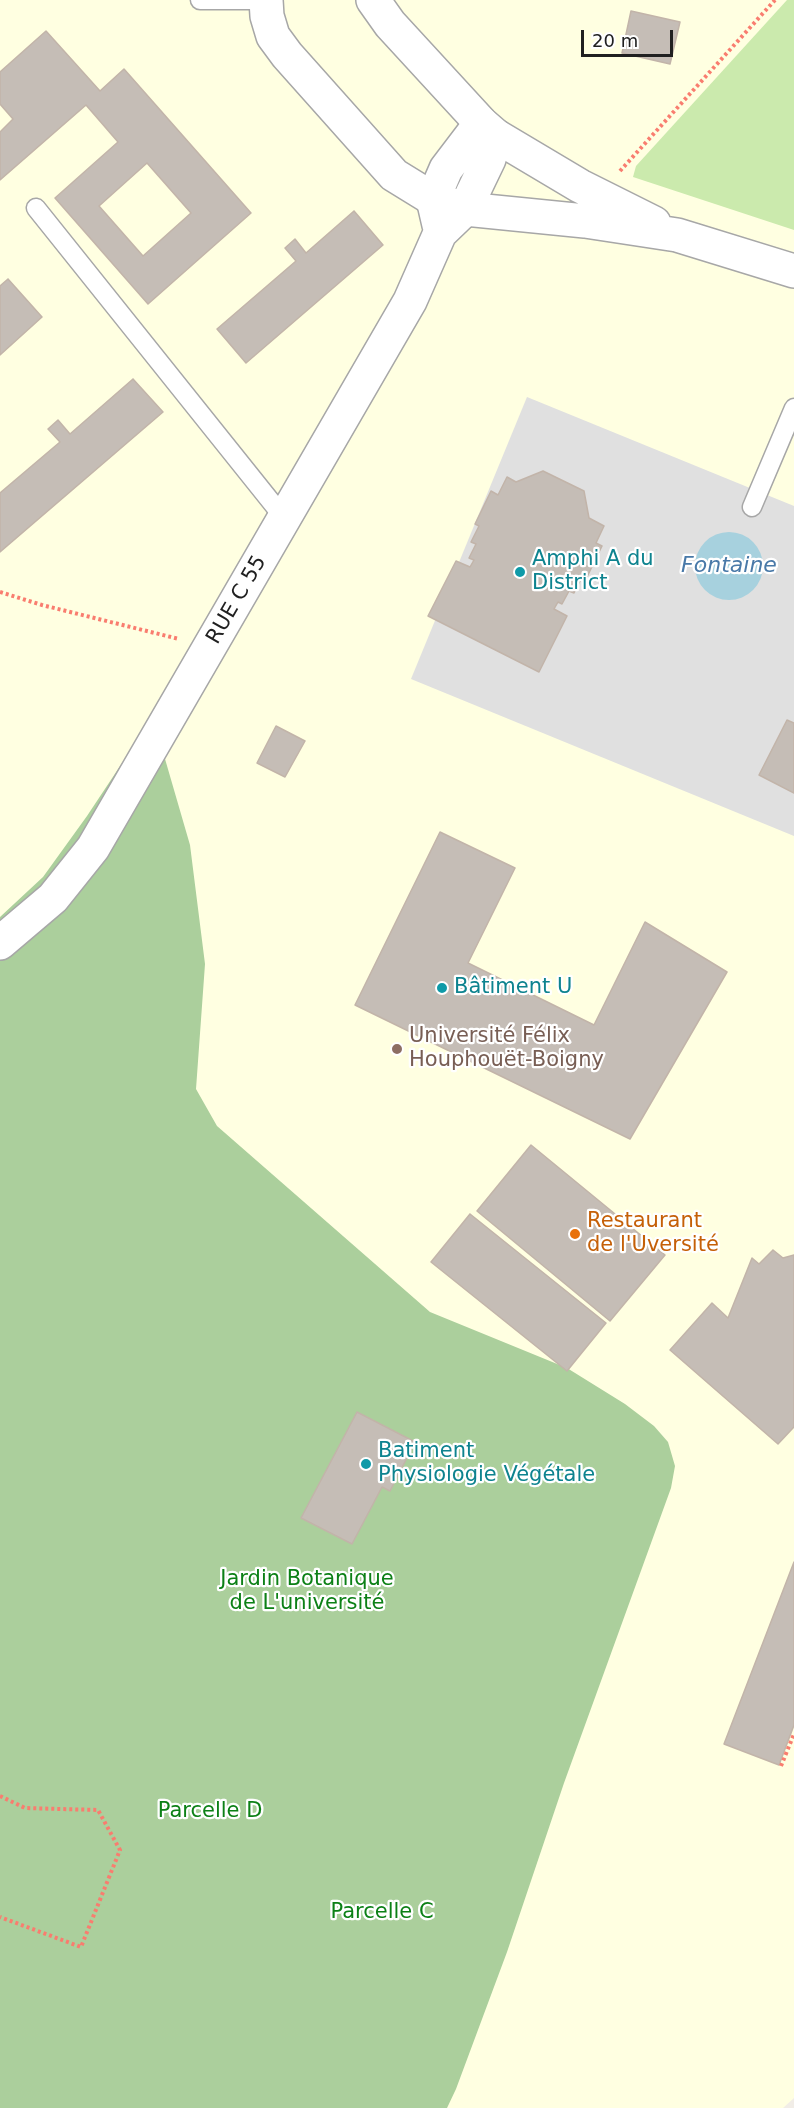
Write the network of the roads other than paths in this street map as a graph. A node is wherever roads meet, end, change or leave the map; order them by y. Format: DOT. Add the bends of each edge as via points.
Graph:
graph roads {
  1 [pos="200,0"];
  2 [pos="373,0"];
  3 [pos="269,1"];
  4 [pos="488,129"];
  5 [pos="434,199"];
  6 [pos="36,208"];
  7 [pos="465,209"];
  8 [pos="440,233"];
  9 [pos="677,235"];
  10 [pos="794,271"];
  11 [pos="794,408"];
  12 [pos="752,507"];
  13 [pos="285,519"];
  14 [pos="0,943"];
  1 -- 3 [label="lane"];
  2 -- 4 [label="street" via="390,24"];
  3 -- 5 [label="street" via="267,16 273,36 287,55 394,175"];
  4 -- 5 [label="street" via="446,169"];
  4 -- 7 [label="street, RUE C 55" via="486,167"];
  4 -- 9 [label="street" via="580,186"];
  5 -- 7 [label="street"];
  5 -- 8 [label="street"];
  6 -- 13 [label="lane"];
  7 -- 8 [label="street, RUE C 55"];
  7 -- 9 [label="street"];
  8 -- 13 [label="street, RUE C 55" via="410,301"];
  9 -- 10 [label="street"];
  11 -- 12 [label="lane"];
  13 -- 14 [label="street, RUE C 55" via="93,848 53,897"];
}
